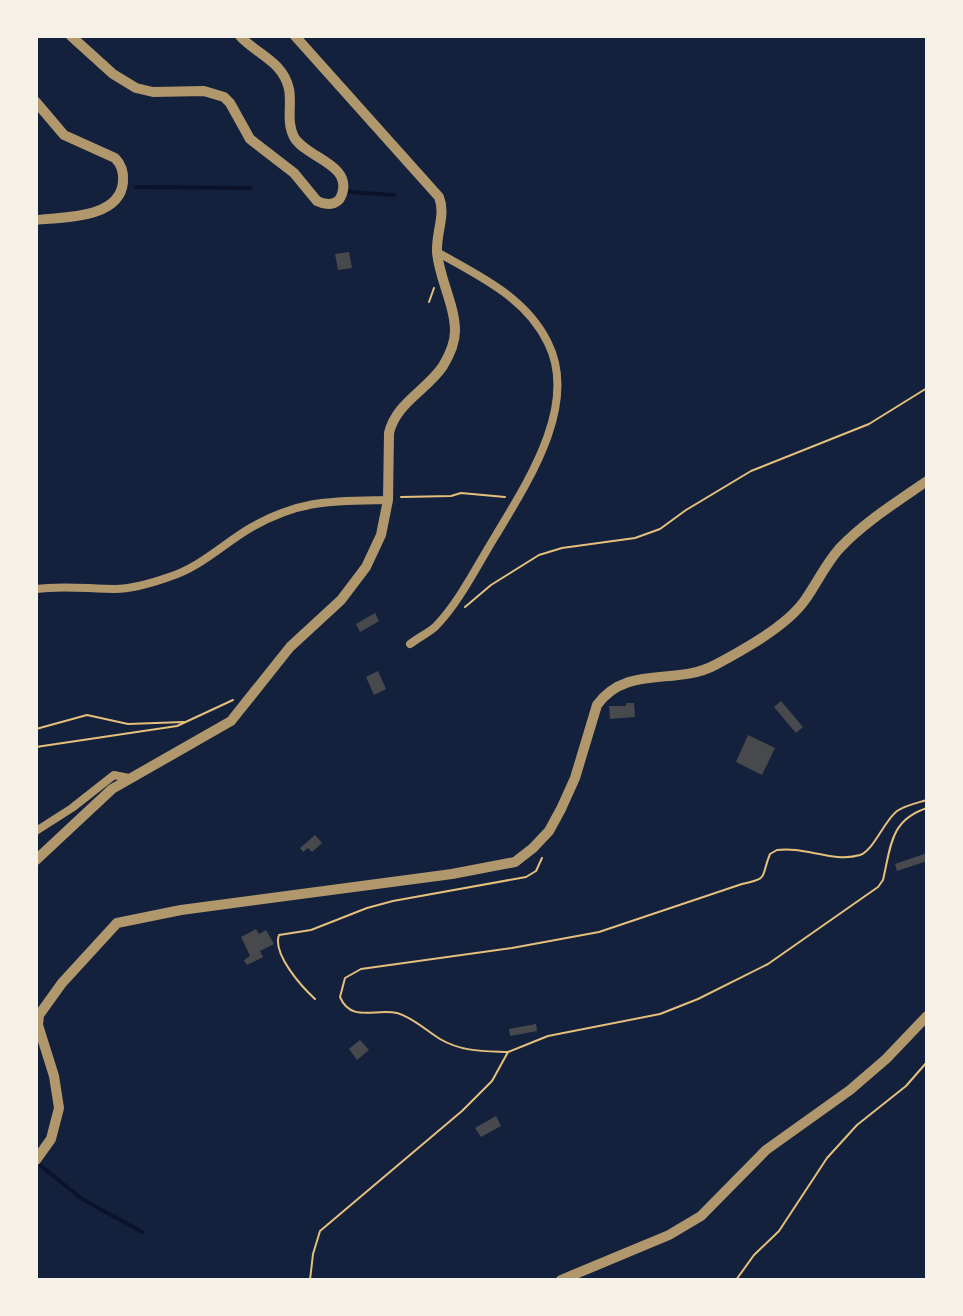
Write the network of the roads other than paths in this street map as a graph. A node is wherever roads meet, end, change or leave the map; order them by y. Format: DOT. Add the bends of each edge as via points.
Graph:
graph roads {
  1 [pos="71,36"];
  2 [pos="240,36"];
  3 [pos="295,36"];
  4 [pos="36,102"];
  5 [pos="36,220"];
  6 [pos="437,252"];
  7 [pos="927,481"];
  8 [pos="388,500"];
  9 [pos="36,589"];
  10 [pos="410,644"];
  11 [pos="129,778"];
  12 [pos="36,831"];
  13 [pos="36,860"];
  14 [pos="927,1016"];
  15 [pos="36,1160"];
  16 [pos="561,1280"];
  1 -- 2 [label="street" via="136,88 224,97 250,139 294,173 317,201 337,202 343,191 339,172 294,138 282,72"];
  3 -- 6 [label="street" via="439,197 443,207"];
  4 -- 5 [label="street" via="64,135 115,158 123,181 108,207"];
  6 -- 8 [label="street" via="455,334 435,377 391,423"];
  6 -- 10 [label="street" via="496,284 533,319 548,342 559,380 556,408 520,497 449,610"];
  7 -- 15 [label="street" via="841,547 805,600 782,623 701,671 632,679 603,696 549,831 507,865 117,923 39,1015 59,1108 51,1139"];
  8 -- 9 [label="street" via="331,501 287,509 250,527 187,571 138,586"];
  8 -- 11 [label="street" via="381,535 366,567 341,600 290,647 252,697 224,726"];
  11 -- 12 [label="street" via="114,775"];
  11 -- 13 [label="street"];
  14 -- 16 [label="street" via="850,1090 766,1150 701,1216"];
}
